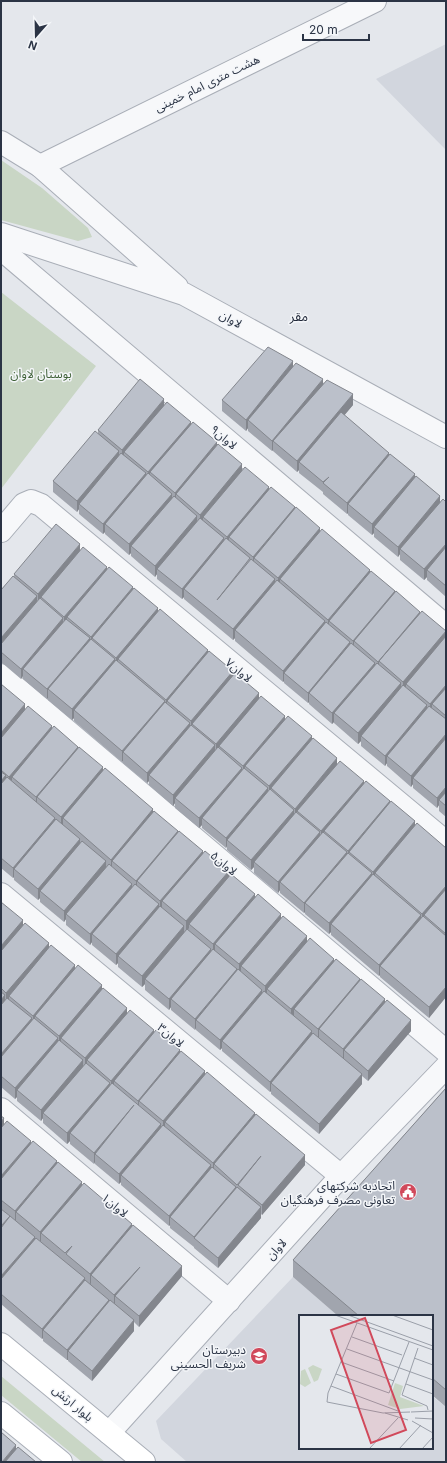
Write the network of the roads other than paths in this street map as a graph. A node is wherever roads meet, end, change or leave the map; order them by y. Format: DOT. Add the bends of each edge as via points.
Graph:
graph roads {
  1 [pos="375,1"];
  2 [pos="1,142"];
  3 [pos="40,166"];
  4 [pos="1,234"];
  5 [pos="1,249"];
  6 [pos="184,294"];
  7 [pos="446,437"];
  8 [pos="1,531"];
  9 [pos="446,626"];
  10 [pos="1,675"];
  11 [pos="446,842"];
  12 [pos="1,894"];
  13 [pos="446,1051"];
  14 [pos="446,1067"];
  15 [pos="1,1109"];
  16 [pos="341,1176"];
  17 [pos="229,1301"];
  18 [pos="1,1344"];
  19 [pos="1,1413"];
  20 [pos="110,1433"];
  21 [pos="61,1462"];
  22 [pos="144,1462"];
  1 -- 3 [label="street, هشت متری امام خمینی"];
  2 -- 3 [label="street"];
  3 -- 6 [label="street"];
  4 -- 6 [label="street, لاوان"];
  5 -- 9 [label="street, ۹لاوان"];
  6 -- 7 [label="street, لاوان"];
  8 -- 11 [label="street, ۷لاوان" via="24,504 31,501 41,505"];
  10 -- 13 [label="street, ۵لاوان"];
  12 -- 16 [label="street, ۳لاوان"];
  14 -- 16 [label="street, لاوان"];
  15 -- 17 [label="street, ۱لاوان"];
  16 -- 17 [label="street, لاوان"];
  17 -- 20 [label="street, لاوان"];
  18 -- 20 [label="main road, بلوار ارتش"];
  19 -- 21 [label="main road"];
  20 -- 22 [label="main road, بلوار ارتش"];
}
